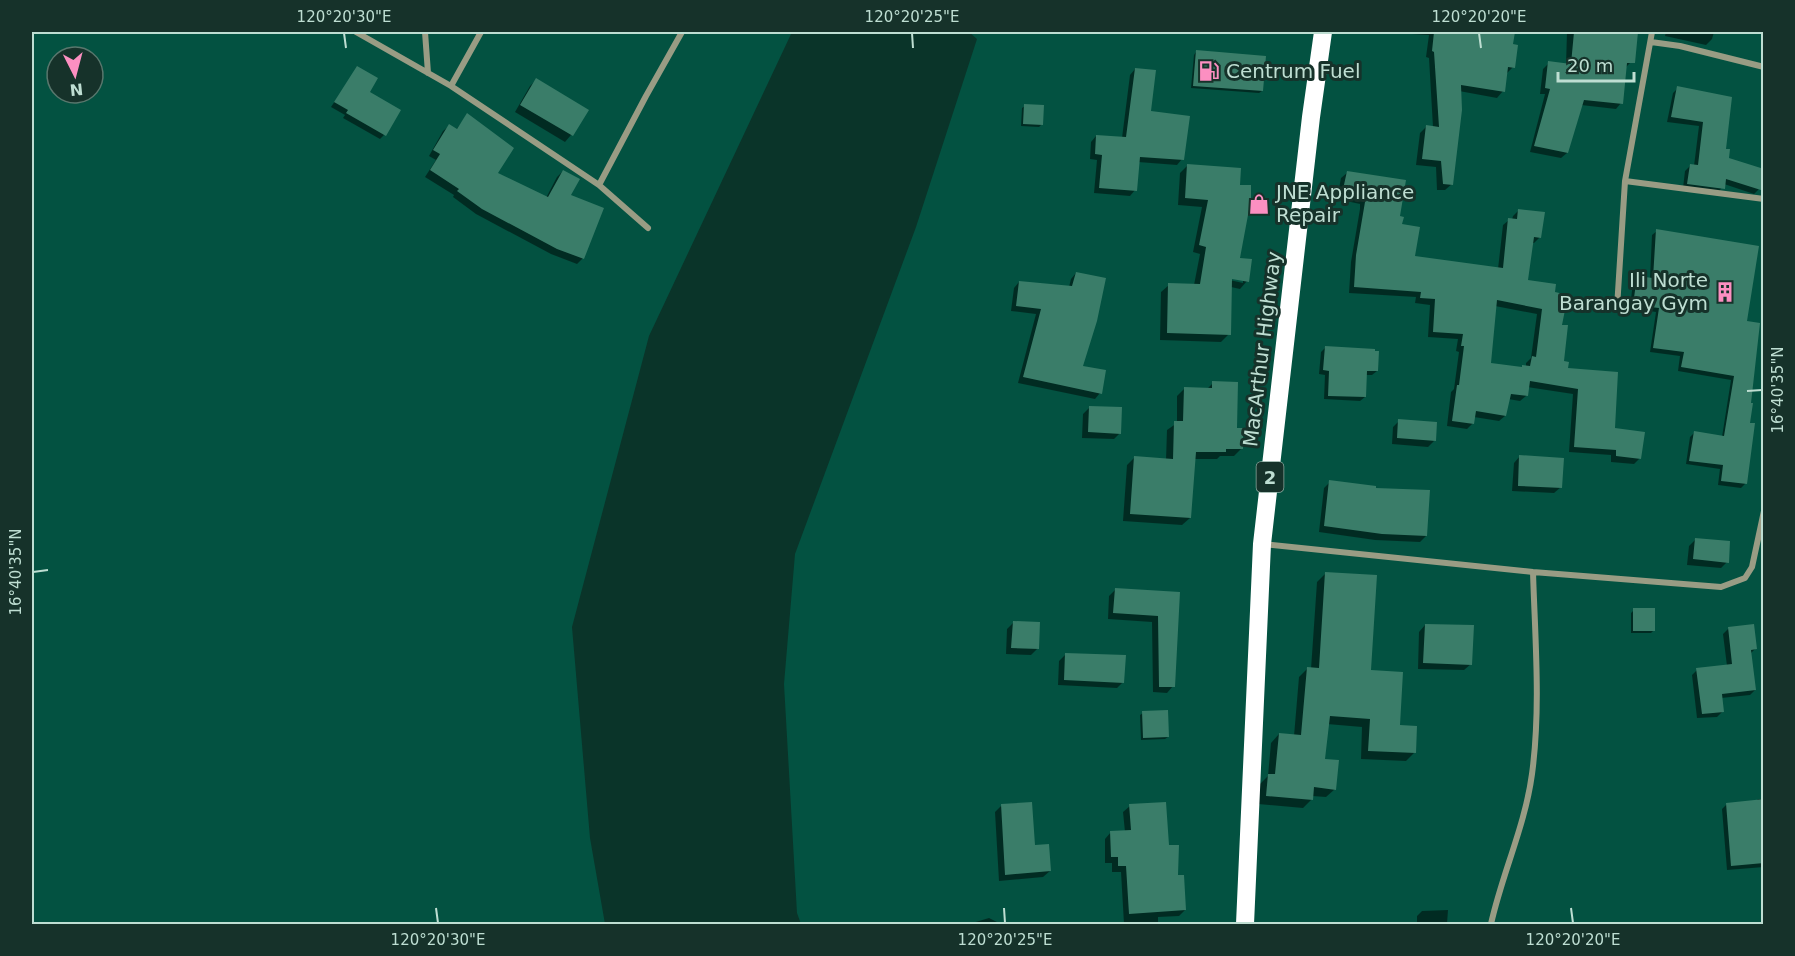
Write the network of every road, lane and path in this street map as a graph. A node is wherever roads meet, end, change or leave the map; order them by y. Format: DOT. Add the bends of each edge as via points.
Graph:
graph roads {
  1 [pos="356,32"];
  2 [pos="425,32"];
  3 [pos="481,32"];
  4 [pos="682,32"];
  5 [pos="1323,32"];
  6 [pos="1652,32"];
  7 [pos="1651,42"];
  8 [pos="1764,67"];
  9 [pos="428,73"];
  10 [pos="451,86"];
  11 [pos="1625,181"];
  12 [pos="599,185"];
  13 [pos="1764,199"];
  14 [pos="648,228"];
  15 [pos="1617,308"];
  16 [pos="1764,511"];
  17 [pos="1262,544"];
  18 [pos="1533,572"];
  19 [pos="1245,924"];
  20 [pos="1491,924"];
  1 -- 9 [label="street"];
  2 -- 9 [label="street"];
  3 -- 10 [label="street"];
  4 -- 12 [label="street"];
  5 -- 17 [label="highway, MacArthur Highway / 2"];
  6 -- 7 [label="street"];
  7 -- 8 [label="street"];
  7 -- 11 [label="street"];
  9 -- 10 [label="street"];
  10 -- 12 [label="street"];
  11 -- 13 [label="street"];
  11 -- 15 [label="street"];
  12 -- 14 [label="street"];
  16 -- 18 [label="street" via="1752,567 1745,578 1720,587"];
  17 -- 18 [label="street"];
  17 -- 19 [label="highway, MacArthur Highway / 2"];
  18 -- 20 [label="street" via="1538,709 1532,776 1514,853"];
}
